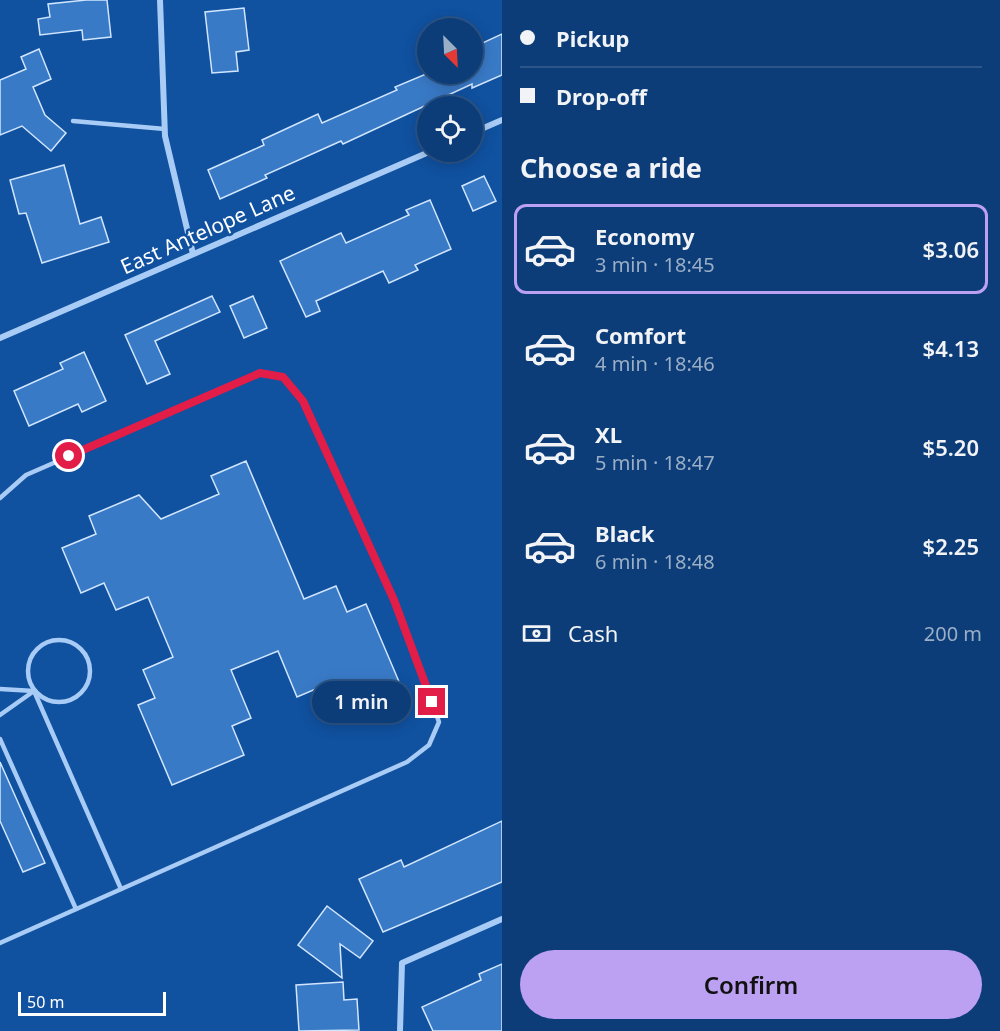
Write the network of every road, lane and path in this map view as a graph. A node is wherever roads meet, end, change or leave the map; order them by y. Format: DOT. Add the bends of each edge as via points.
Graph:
graph roads {
  1 [pos="159,0"];
  2 [pos="502,120"];
  3 [pos="73,121"];
  4 [pos="483,128"];
  5 [pos="165,129"];
  6 [pos="417,157"];
  7 [pos="193,254"];
  8 [pos="0,338"];
  9 [pos="0,498"];
  10 [pos="0,689"];
  11 [pos="34,690"];
  12 [pos="0,715"];
  13 [pos="0,739"];
  14 [pos="121,889"];
  15 [pos="76,909"];
  16 [pos="502,919"];
  17 [pos="0,943"];
  18 [pos="400,1031"];
  1 -- 5 [label="street"];
  2 -- 4 [label="street"];
  3 -- 5 [label="lane"];
  5 -- 7 [label="street"];
  6 -- 7 [label="street, East Antelope Lane"];
  7 -- 8 [label="street, East Antelope Lane"];
  9 -- 14 [label="lane" via="26,475 260,373 283,377 308,411 394,600 440,722 429,745 407,762"];
  10 -- 11 [label="lane"];
  11 -- 11 [label="lane" via="42,698 62,703 82,694 91,674 87,654 61,639 41,645 27,671"];
  11 -- 12 [label="lane"];
  11 -- 14 [label="lane"];
  13 -- 15 [label="lane"];
  14 -- 15 [label="lane"];
  15 -- 17 [label="lane"];
  16 -- 18 [label="street" via="402,963"];
}
